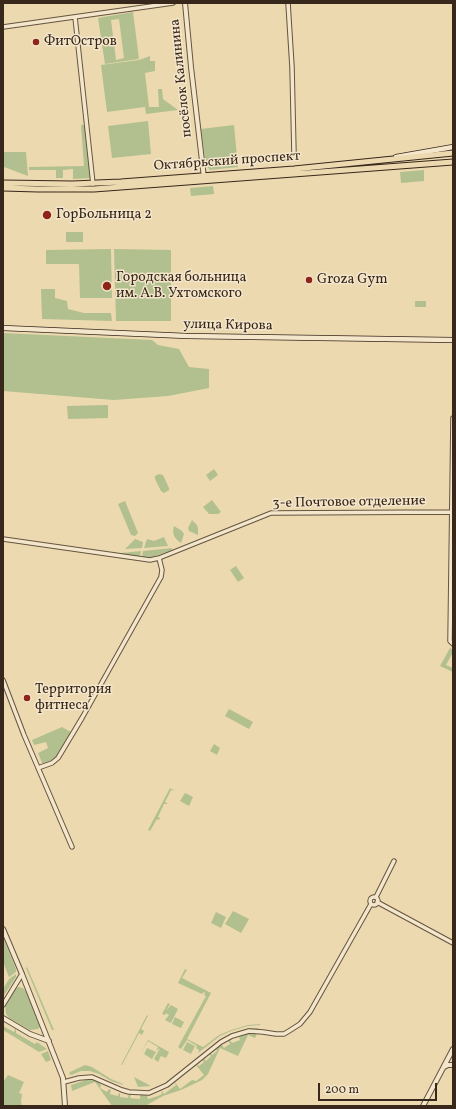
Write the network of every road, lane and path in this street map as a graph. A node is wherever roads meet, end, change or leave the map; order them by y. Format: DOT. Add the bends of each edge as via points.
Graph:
graph roads {
  1 [pos="173,3"];
  2 [pos="185,3"];
  3 [pos="288,3"];
  4 [pos="75,17"];
  5 [pos="3,27"];
  6 [pos="453,147"];
  7 [pos="453,153"];
  8 [pos="294,154"];
  9 [pos="370,162"];
  10 [pos="453,162"];
  11 [pos="204,178"];
  12 [pos="3,183"];
  13 [pos="94,184"];
  14 [pos="3,188"];
  15 [pos="3,328"];
  16 [pos="453,340"];
  17 [pos="453,418"];
  18 [pos="453,428"];
  19 [pos="452,512"];
  20 [pos="3,539"];
  21 [pos="159,558"];
  22 [pos="453,644"];
  23 [pos="4,683"];
  24 [pos="38,768"];
  25 [pos="72,847"];
  26 [pos="394,861"];
  27 [pos="376,897"];
  28 [pos="377,902"];
  29 [pos="371,904"];
  30 [pos="3,929"];
  31 [pos="453,943"];
  32 [pos="22,974"];
  33 [pos="3,1005"];
  34 [pos="3,1018"];
  35 [pos="49,1041"];
  36 [pos="453,1049"];
  37 [pos="453,1065"];
  38 [pos="442,1068"];
  39 [pos="64,1082"];
  40 [pos="65,1106"];
  41 [pos="423,1106"];
  1 -- 4 [label="street, посёлок Калинина"];
  2 -- 11 [label="street, посёлок Калинина"];
  3 -- 8 [label="street"];
  4 -- 5 [label="street, посёлок Калинина"];
  4 -- 13 [label="street"];
  6 -- 9 [label="main road"];
  7 -- 9 [label="main road, Октябрьский проспект"];
  9 -- 11 [label="main road, Октябрьский проспект"];
  10 -- 11 [label="main road, Октябрьский проспект"];
  11 -- 13 [label="main road, Октябрьский проспект"];
  11 -- 14 [label="main road, Октябрьский проспект" via="94,189"];
  12 -- 13 [label="main road, Октябрьский проспект"];
  15 -- 16 [label="main road, улица Кирова" via="187,336"];
  17 -- 18 [label="street"];
  18 -- 19 [label="street"];
  19 -- 21 [label="street, 3-е Почтовое отделение" via="271,513"];
  19 -- 22 [label="street" via="450,641"];
  20 -- 21 [label="street, 3-е Почтовое отделение" via="140,560"];
  21 -- 24 [label="street" via="161,577 82,718 58,758"];
  23 -- 24 [label="street"];
  24 -- 25 [label="street"];
  26 -- 27 [label="street"];
  27 -- 28 [label="street"];
  27 -- 29 [label="street" via="370,899"];
  28 -- 29 [label="street"];
  28 -- 31 [label="street"];
  29 -- 39 [label="street" via="310,1012 300,1024 284,1034 249,1032 232,1036 167,1085 149,1093 129,1092 92,1077"];
  30 -- 32 [label="street"];
  32 -- 33 [label="street"];
  32 -- 35 [label="street"];
  34 -- 35 [label="street" via="30,1034"];
  35 -- 39 [label="street"];
  36 -- 38 [label="street"];
  37 -- 38 [label="street"];
  38 -- 41 [label="street"];
  39 -- 40 [label="street"];
}
